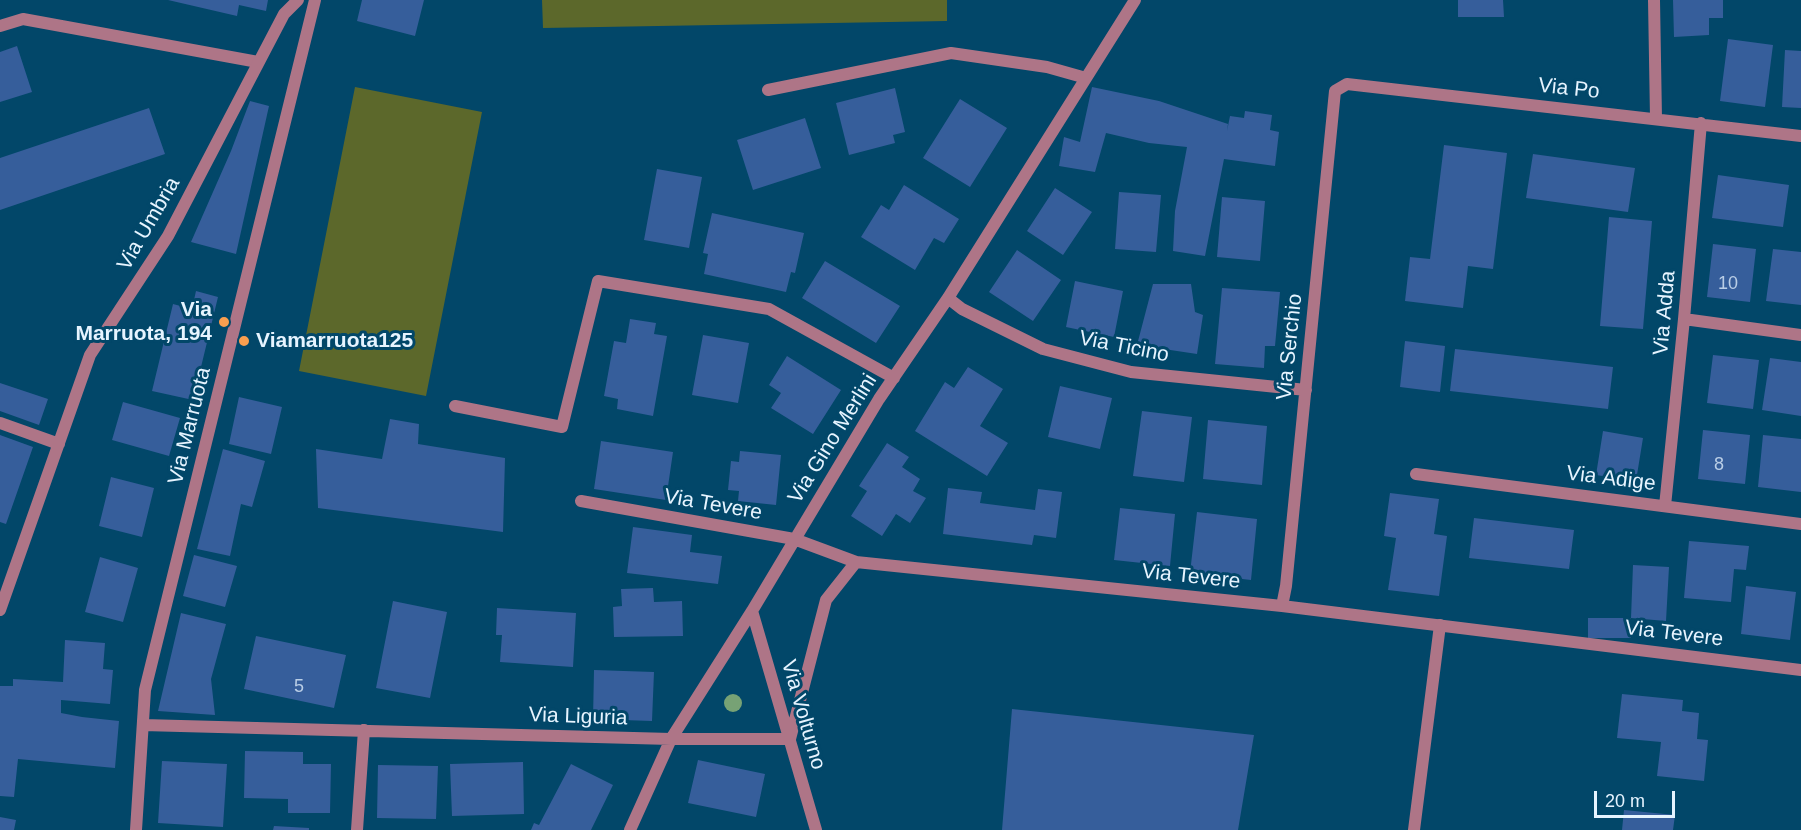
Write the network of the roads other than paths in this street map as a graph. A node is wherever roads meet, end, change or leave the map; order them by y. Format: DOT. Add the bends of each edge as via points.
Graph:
graph roads {
  1 [pos="298,0"];
  2 [pos="315,0"];
  3 [pos="1135,0"];
  4 [pos="1654,0"];
  5 [pos="0,26"];
  6 [pos="258,62"];
  7 [pos="1086,78"];
  8 [pos="768,90"];
  9 [pos="1335,91"];
  10 [pos="1656,118"];
  11 [pos="1701,123"];
  12 [pos="1801,136"];
  13 [pos="948,298"];
  14 [pos="1684,320"];
  15 [pos="1801,334"];
  16 [pos="894,378"];
  17 [pos="1305,390"];
  18 [pos="455,406"];
  19 [pos="0,423"];
  20 [pos="59,444"];
  21 [pos="1416,474"];
  22 [pos="581,501"];
  23 [pos="1665,506"];
  24 [pos="1801,524"];
  25 [pos="794,539"];
  26 [pos="856,562"];
  27 [pos="1282,606"];
  28 [pos="0,610"];
  29 [pos="752,611"];
  30 [pos="1440,625"];
  31 [pos="1801,670"];
  32 [pos="143,725"];
  33 [pos="364,730"];
  34 [pos="671,739"];
  35 [pos="790,739"];
  36 [pos="136,830"];
  37 [pos="357,830"];
  38 [pos="630,830"];
  39 [pos="816,830"];
  40 [pos="1414,830"];
  1 -- 6 [label="street, Via Umbria" via="284,14"];
  2 -- 32 [label="street, Via Marruota" via="145,690"];
  3 -- 7 [label="street, Via Gino Merlini"];
  4 -- 10 [label="street"];
  5 -- 6 [label="street" via="23,19"];
  6 -- 20 [label="street, Via Umbria" via="168,236 90,355"];
  7 -- 8 [label="street" via="1047,67 951,53"];
  7 -- 13 [label="street, Via Gino Merlini"];
  9 -- 10 [label="street, Via Po" via="1347,84"];
  9 -- 17 [label="street, Via Serchio"];
  10 -- 11 [label="street, Via Po"];
  11 -- 12 [label="street, Via Po"];
  11 -- 14 [label="street, Via Adda"];
  13 -- 16 [label="street, Via Gino Merlini"];
  13 -- 17 [label="street, Via Ticino" via="962,309 1043,349 1131,372"];
  14 -- 15 [label="street"];
  14 -- 23 [label="street, Via Adda"];
  16 -- 18 [label="street" via="769,309 598,281 562,427"];
  16 -- 25 [label="street, Via Gino Merlini"];
  17 -- 27 [label="street, Via Serchio"];
  19 -- 20 [label="street"];
  20 -- 28 [label="street, Via Umbria"];
  21 -- 23 [label="street, Via Adige"];
  22 -- 25 [label="street, Via Tevere"];
  23 -- 24 [label="street, Via Adige"];
  25 -- 26 [label="street, Via Tevere"];
  25 -- 29 [label="street, Via Gino Merlini"];
  26 -- 27 [label="street, Via Tevere"];
  26 -- 35 [label="street" via="826,600"];
  27 -- 30 [label="street, Via Tevere"];
  29 -- 34 [label="street, Via Gino Merlini"];
  29 -- 35 [label="street, Via Volturno"];
  30 -- 31 [label="street, Via Tevere"];
  30 -- 40 [label="street"];
  32 -- 33 [label="street, Via Liguria"];
  32 -- 36 [label="street, Via Marruota"];
  33 -- 34 [label="street, Via Liguria"];
  33 -- 37 [label="street"];
  34 -- 35 [label="street, Via Liguria"];
  34 -- 38 [label="street, Via Gino Merlini"];
  35 -- 39 [label="street, Via Volturno"];
}
